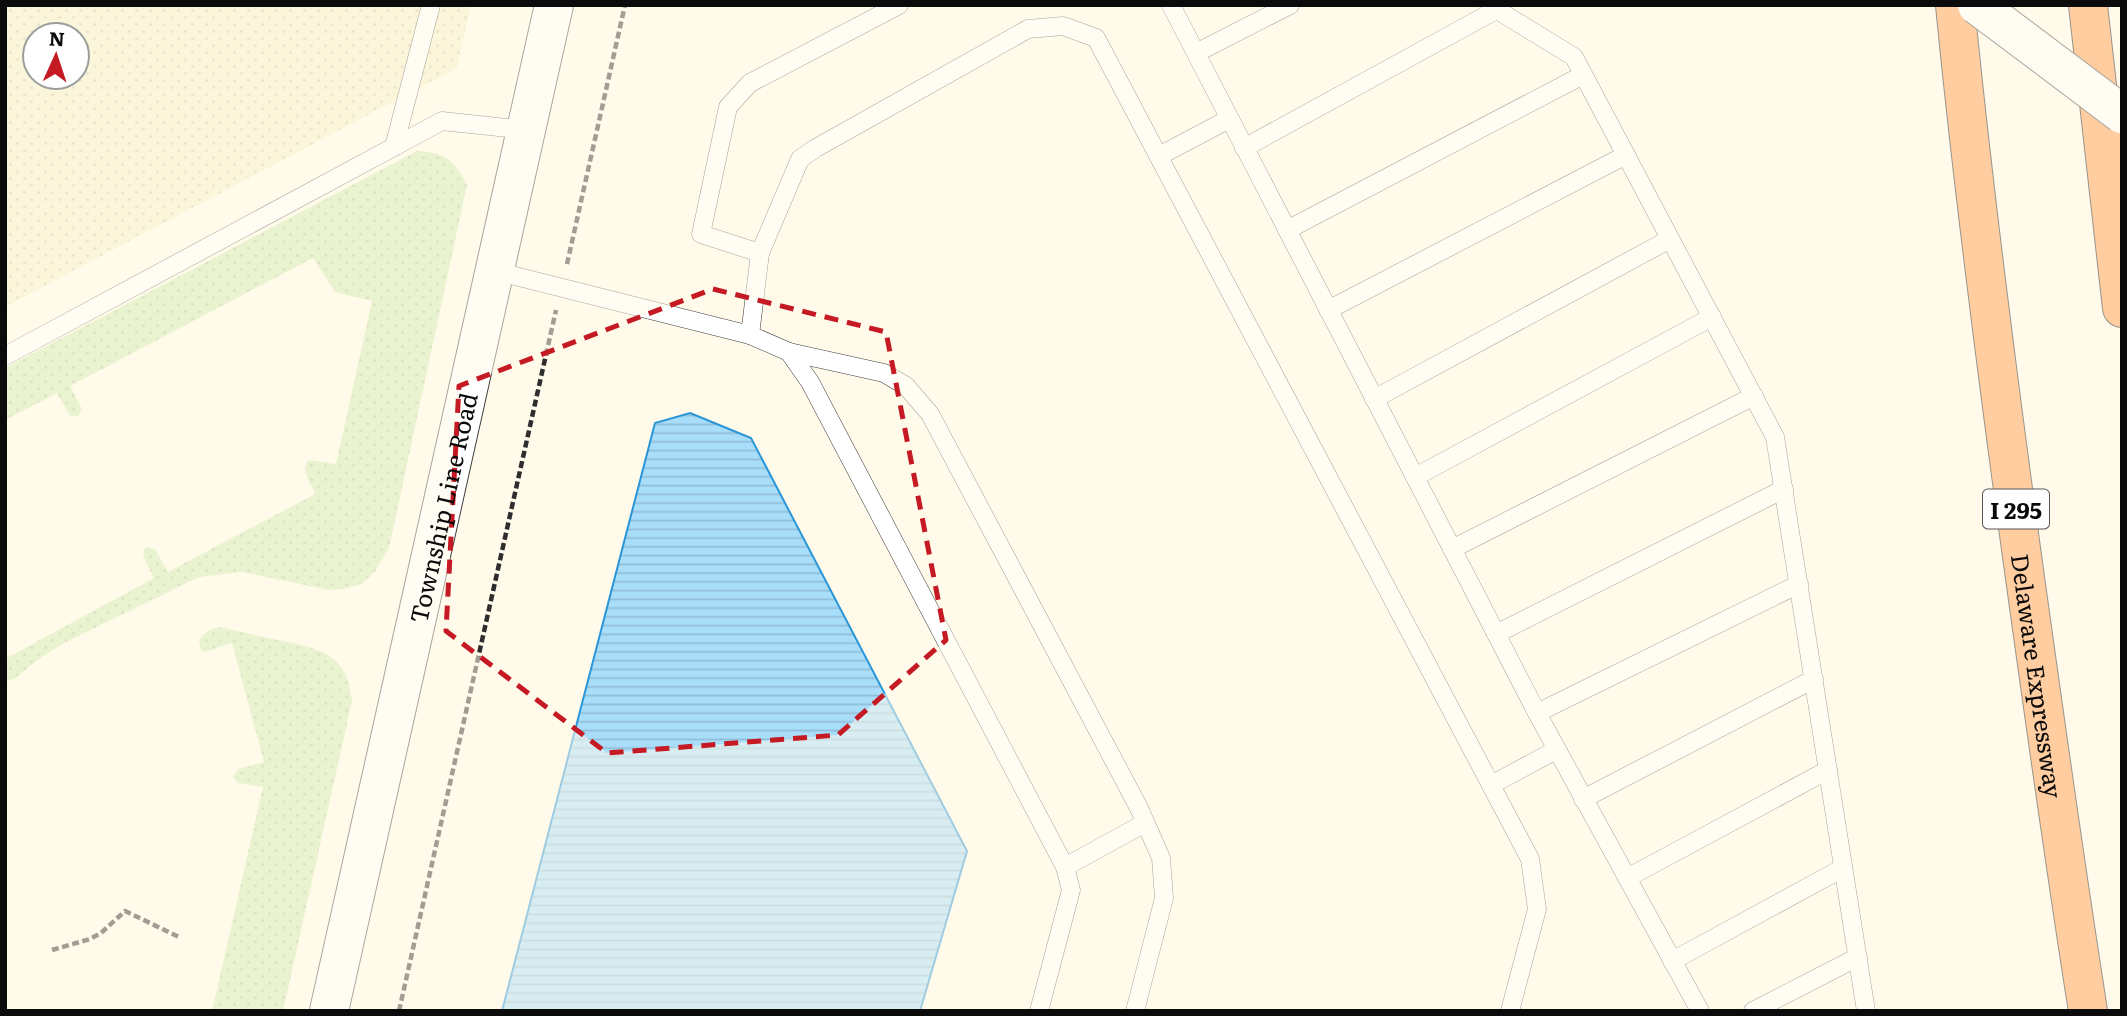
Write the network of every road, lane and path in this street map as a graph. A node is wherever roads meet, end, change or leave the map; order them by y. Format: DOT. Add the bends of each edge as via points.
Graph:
graph roads {
  1 [pos="431,5"];
  2 [pos="554,5"];
  3 [pos="625,5"];
  4 [pos="899,5"];
  5 [pos="1171,5"];
  6 [pos="1290,5"];
  7 [pos="1955,5"];
  8 [pos="1977,5"];
  9 [pos="2088,5"];
  10 [pos="1493,7"];
  11 [pos="1195,53"];
  12 [pos="1583,75"];
  13 [pos="2122,114"];
  14 [pos="1229,119"];
  15 [pos="526,130"];
  16 [pos="394,147"];
  17 [pos="1244,148"];
  18 [pos="1626,155"];
  19 [pos="1159,156"];
  20 [pos="1287,230"];
  21 [pos="1670,239"];
  22 [pos="760,254"];
  23 [pos="495,271"];
  24 [pos="561,288"];
  25 [pos="2122,308"];
  26 [pos="1328,310"];
  27 [pos="1712,317"];
  28 [pos="750,335"];
  29 [pos="789,352"];
  30 [pos="5,356"];
  31 [pos="1754,396"];
  32 [pos="1374,399"];
  33 [pos="1415,477"];
  34 [pos="1784,489"];
  35 [pos="1452,549"];
  36 [pos="1799,584"];
  37 [pos="1496,634"];
  38 [pos="1814,679"];
  39 [pos="1537,713"];
  40 [pos="1556,750"];
  41 [pos="1828,770"];
  42 [pos="1491,785"];
  43 [pos="1583,799"];
  44 [pos="1145,823"];
  45 [pos="1065,867"];
  46 [pos="1843,868"];
  47 [pos="1627,878"];
  48 [pos="179,937"];
  49 [pos="52,950"];
  50 [pos="1858,957"];
  51 [pos="1672,961"];
  52 [pos="329,1011"];
  53 [pos="399,1011"];
  54 [pos="1039,1011"];
  55 [pos="1135,1011"];
  56 [pos="1510,1011"];
  57 [pos="1700,1011"];
  58 [pos="1753,1011"];
  59 [pos="1866,1011"];
  60 [pos="2088,1011"];
  1 -- 16 [label="lane"];
  2 -- 15 [label="street, Township Line Road"];
  3 -- 24 [label="path"];
  4 -- 22 [label="lane" via="750,83 728,107 701,234"];
  5 -- 11 [label="lane"];
  6 -- 11 [label="lane"];
  7 -- 60 [label="highway, Delaware Expressway / I 295" via="2003,416"];
  8 -- 13 [label="street, bridge"];
  9 -- 25 [label="highway"];
  10 -- 12 [label="lane" via="1574,57"];
  10 -- 17 [label="lane"];
  11 -- 14 [label="lane"];
  12 -- 18 [label="lane"];
  12 -- 20 [label="lane"];
  14 -- 17 [label="lane"];
  14 -- 19 [label="lane"];
  15 -- 16 [label="lane" via="442,121"];
  15 -- 23 [label="street, Township Line Road"];
  16 -- 30 [label="lane"];
  17 -- 20 [label="lane"];
  18 -- 21 [label="lane"];
  18 -- 26 [label="lane"];
  19 -- 22 [label="lane" via="1096,38 1063,26 1028,29 800,159"];
  19 -- 42 [label="lane"];
  20 -- 26 [label="lane"];
  21 -- 27 [label="lane"];
  21 -- 32 [label="lane"];
  22 -- 28 [label="lane"];
  23 -- 24 [label="lane"];
  23 -- 52 [label="street, Township Line Road"];
  24 -- 28 [label="lane"];
  24 -- 53 [label="path"];
  26 -- 32 [label="lane"];
  27 -- 31 [label="lane"];
  27 -- 33 [label="lane"];
  28 -- 29 [label="lane"];
  29 -- 44 [label="lane" via="884,373 906,386 930,414"];
  29 -- 45 [label="lane" via="810,382"];
  31 -- 34 [label="lane" via="1776,437"];
  31 -- 35 [label="lane"];
  32 -- 33 [label="lane"];
  33 -- 35 [label="lane"];
  34 -- 36 [label="lane"];
  34 -- 37 [label="lane"];
  35 -- 37 [label="lane"];
  36 -- 38 [label="lane"];
  36 -- 39 [label="lane"];
  37 -- 39 [label="lane"];
  38 -- 41 [label="lane"];
  38 -- 43 [label="lane"];
  39 -- 40 [label="lane"];
  40 -- 42 [label="lane"];
  40 -- 43 [label="lane"];
  41 -- 46 [label="lane"];
  41 -- 47 [label="lane"];
  42 -- 56 [label="lane" via="1530,859 1537,909"];
  43 -- 47 [label="lane"];
  44 -- 45 [label="lane"];
  44 -- 55 [label="lane" via="1161,858 1164,898"];
  45 -- 54 [label="lane" via="1071,890"];
  46 -- 50 [label="lane"];
  46 -- 51 [label="lane"];
  47 -- 51 [label="lane"];
  48 -- 49 [label="path" via="125,911 90,939"];
  50 -- 58 [label="lane"];
  50 -- 59 [label="lane"];
  51 -- 57 [label="lane"];
}
